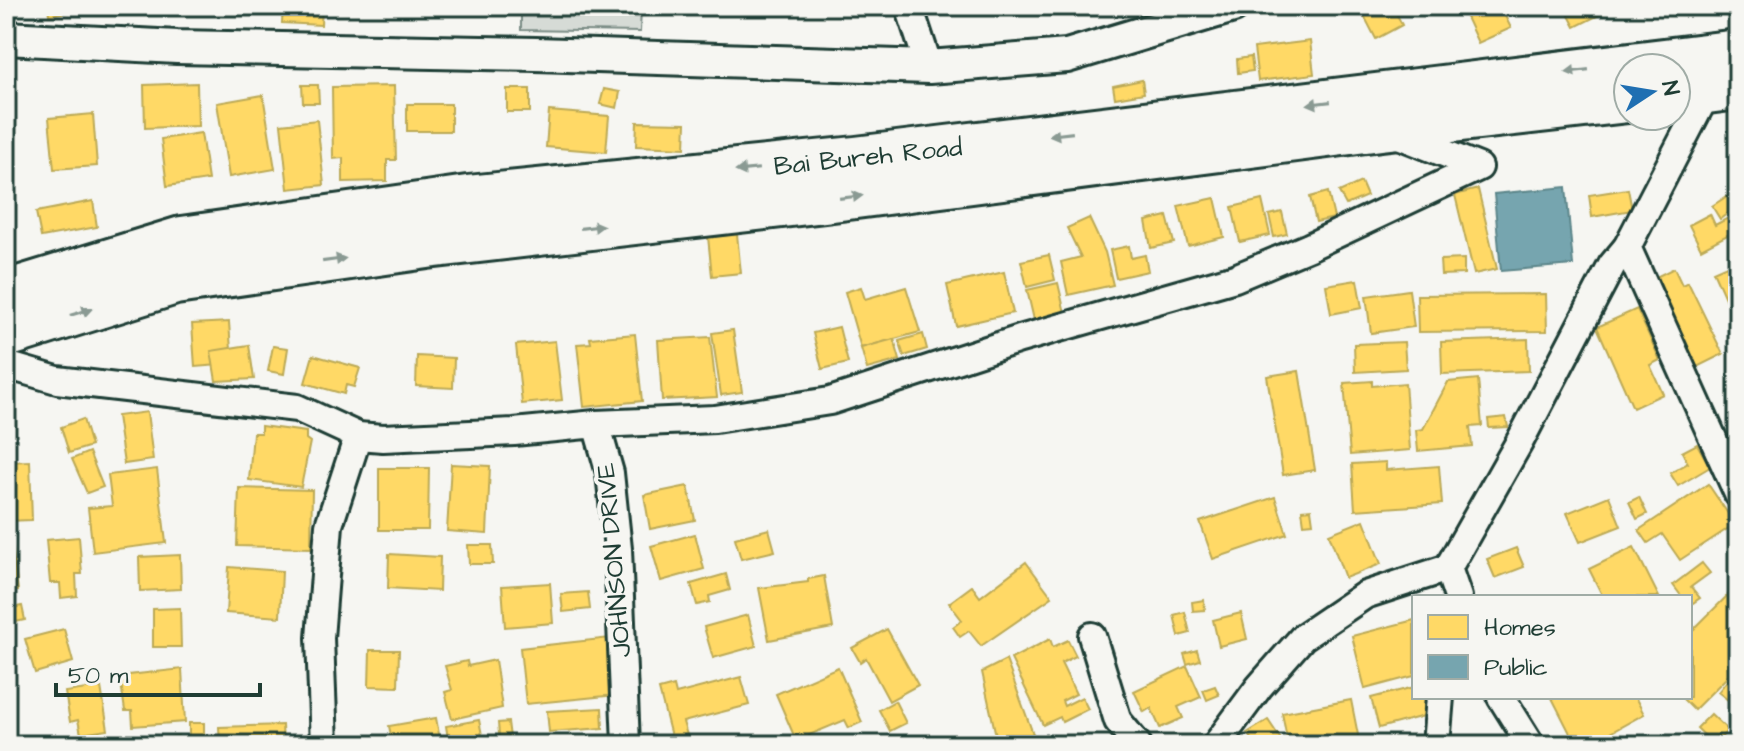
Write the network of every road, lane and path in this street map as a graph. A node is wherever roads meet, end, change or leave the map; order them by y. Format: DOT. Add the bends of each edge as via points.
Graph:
graph roads {
  1 [pos="909,6"];
  2 [pos="1233,6"];
  3 [pos="6,38"];
  4 [pos="1738,52"];
  5 [pos="929,67"];
  6 [pos="1707,91"];
  7 [pos="1612,102"];
  8 [pos="1381,128"];
  9 [pos="1627,247"];
  10 [pos="6,293"];
  11 [pos="6,335"];
  12 [pos="6,365"];
  13 [pos="596,424"];
  14 [pos="358,436"];
  15 [pos="1738,494"];
  16 [pos="1448,568"];
  17 [pos="1447,595"];
  18 [pos="1457,595"];
  19 [pos="1092,636"];
  20 [pos="1440,699"];
  21 [pos="1502,699"];
  22 [pos="324,745"];
  23 [pos="626,745"];
  24 [pos="1138,745"];
  25 [pos="1216,745"];
  26 [pos="1436,745"];
  27 [pos="1531,745"];
  1 -- 5 [label="street"];
  2 -- 5 [label="street" via="1067,56"];
  3 -- 5 [label="street"];
  4 -- 10 [label="highway, Bai Bureh Road, one-way" via="872,157 468,198 182,239"];
  6 -- 9 [label="street"];
  7 -- 8 [label="highway, Bai Bureh Road"];
  11 -- 8 [label="highway, Bai Bureh Road, one-way" via="175,282"];
  8 -- 13 [label="street" via="1479,167 1235,278 1020,339 830,401 715,419"];
  9 -- 15 [label="street"];
  9 -- 16 [label="street" via="1612,265"];
  12 -- 14 [label="street" via="57,380 297,408"];
  13 -- 14 [label="street"];
  13 -- 23 [label="street, JOHNSON DRIVE" via="610,473 618,549"];
  14 -- 22 [label="street" via="329,525 320,638"];
  16 -- 17 [label="street"];
  16 -- 18 [label="street"];
  16 -- 25 [label="street" via="1365,595 1303,637"];
  19 -- 24 [label="street" via="1118,721"];
  20 -- 26 [label="street"];
  21 -- 27 [label="street"];
}
